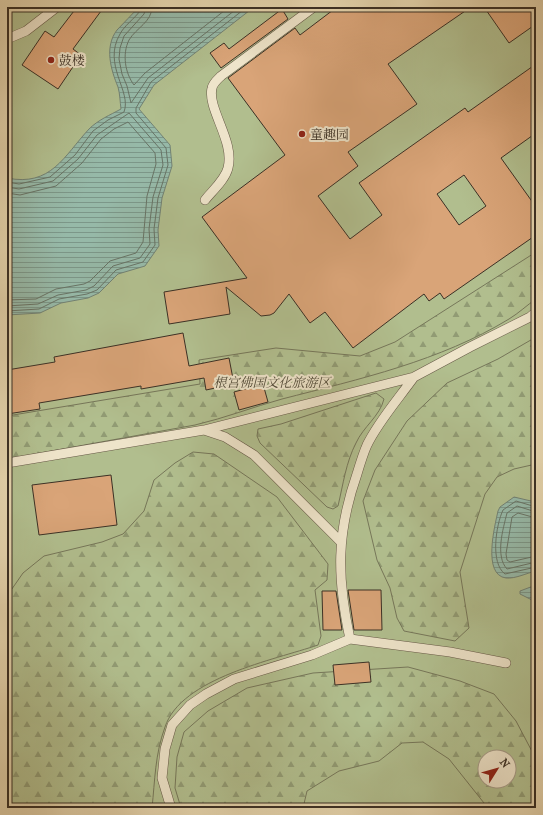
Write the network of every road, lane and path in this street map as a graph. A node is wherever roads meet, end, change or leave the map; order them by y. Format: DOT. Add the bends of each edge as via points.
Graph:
graph roads {
  1 [pos="58,7"];
  2 [pos="314,7"];
  3 [pos="7,39"];
  4 [pos="205,200"];
  5 [pos="536,312"];
  6 [pos="414,377"];
  7 [pos="204,430"];
  8 [pos="7,463"];
  9 [pos="340,541"];
  10 [pos="350,639"];
  11 [pos="506,663"];
  12 [pos="171,808"];
  1 -- 3 [label="lane" via="26,31"];
  2 -- 4 [label="lane" via="221,76 213,85 212,99 228,145 229,164 226,175"];
  5 -- 6 [label="lane"];
  6 -- 7 [label="lane"];
  6 -- 9 [label="lane" via="367,445 353,485"];
  7 -- 8 [label="lane"];
  7 -- 9 [label="lane" via="225,437 254,455"];
  9 -- 10 [label="lane" via="340,577"];
  10 -- 11 [label="lane" via="450,652"];
  10 -- 12 [label="lane" via="312,655 234,679 190,705 172,725 165,749 162,778"];
}
